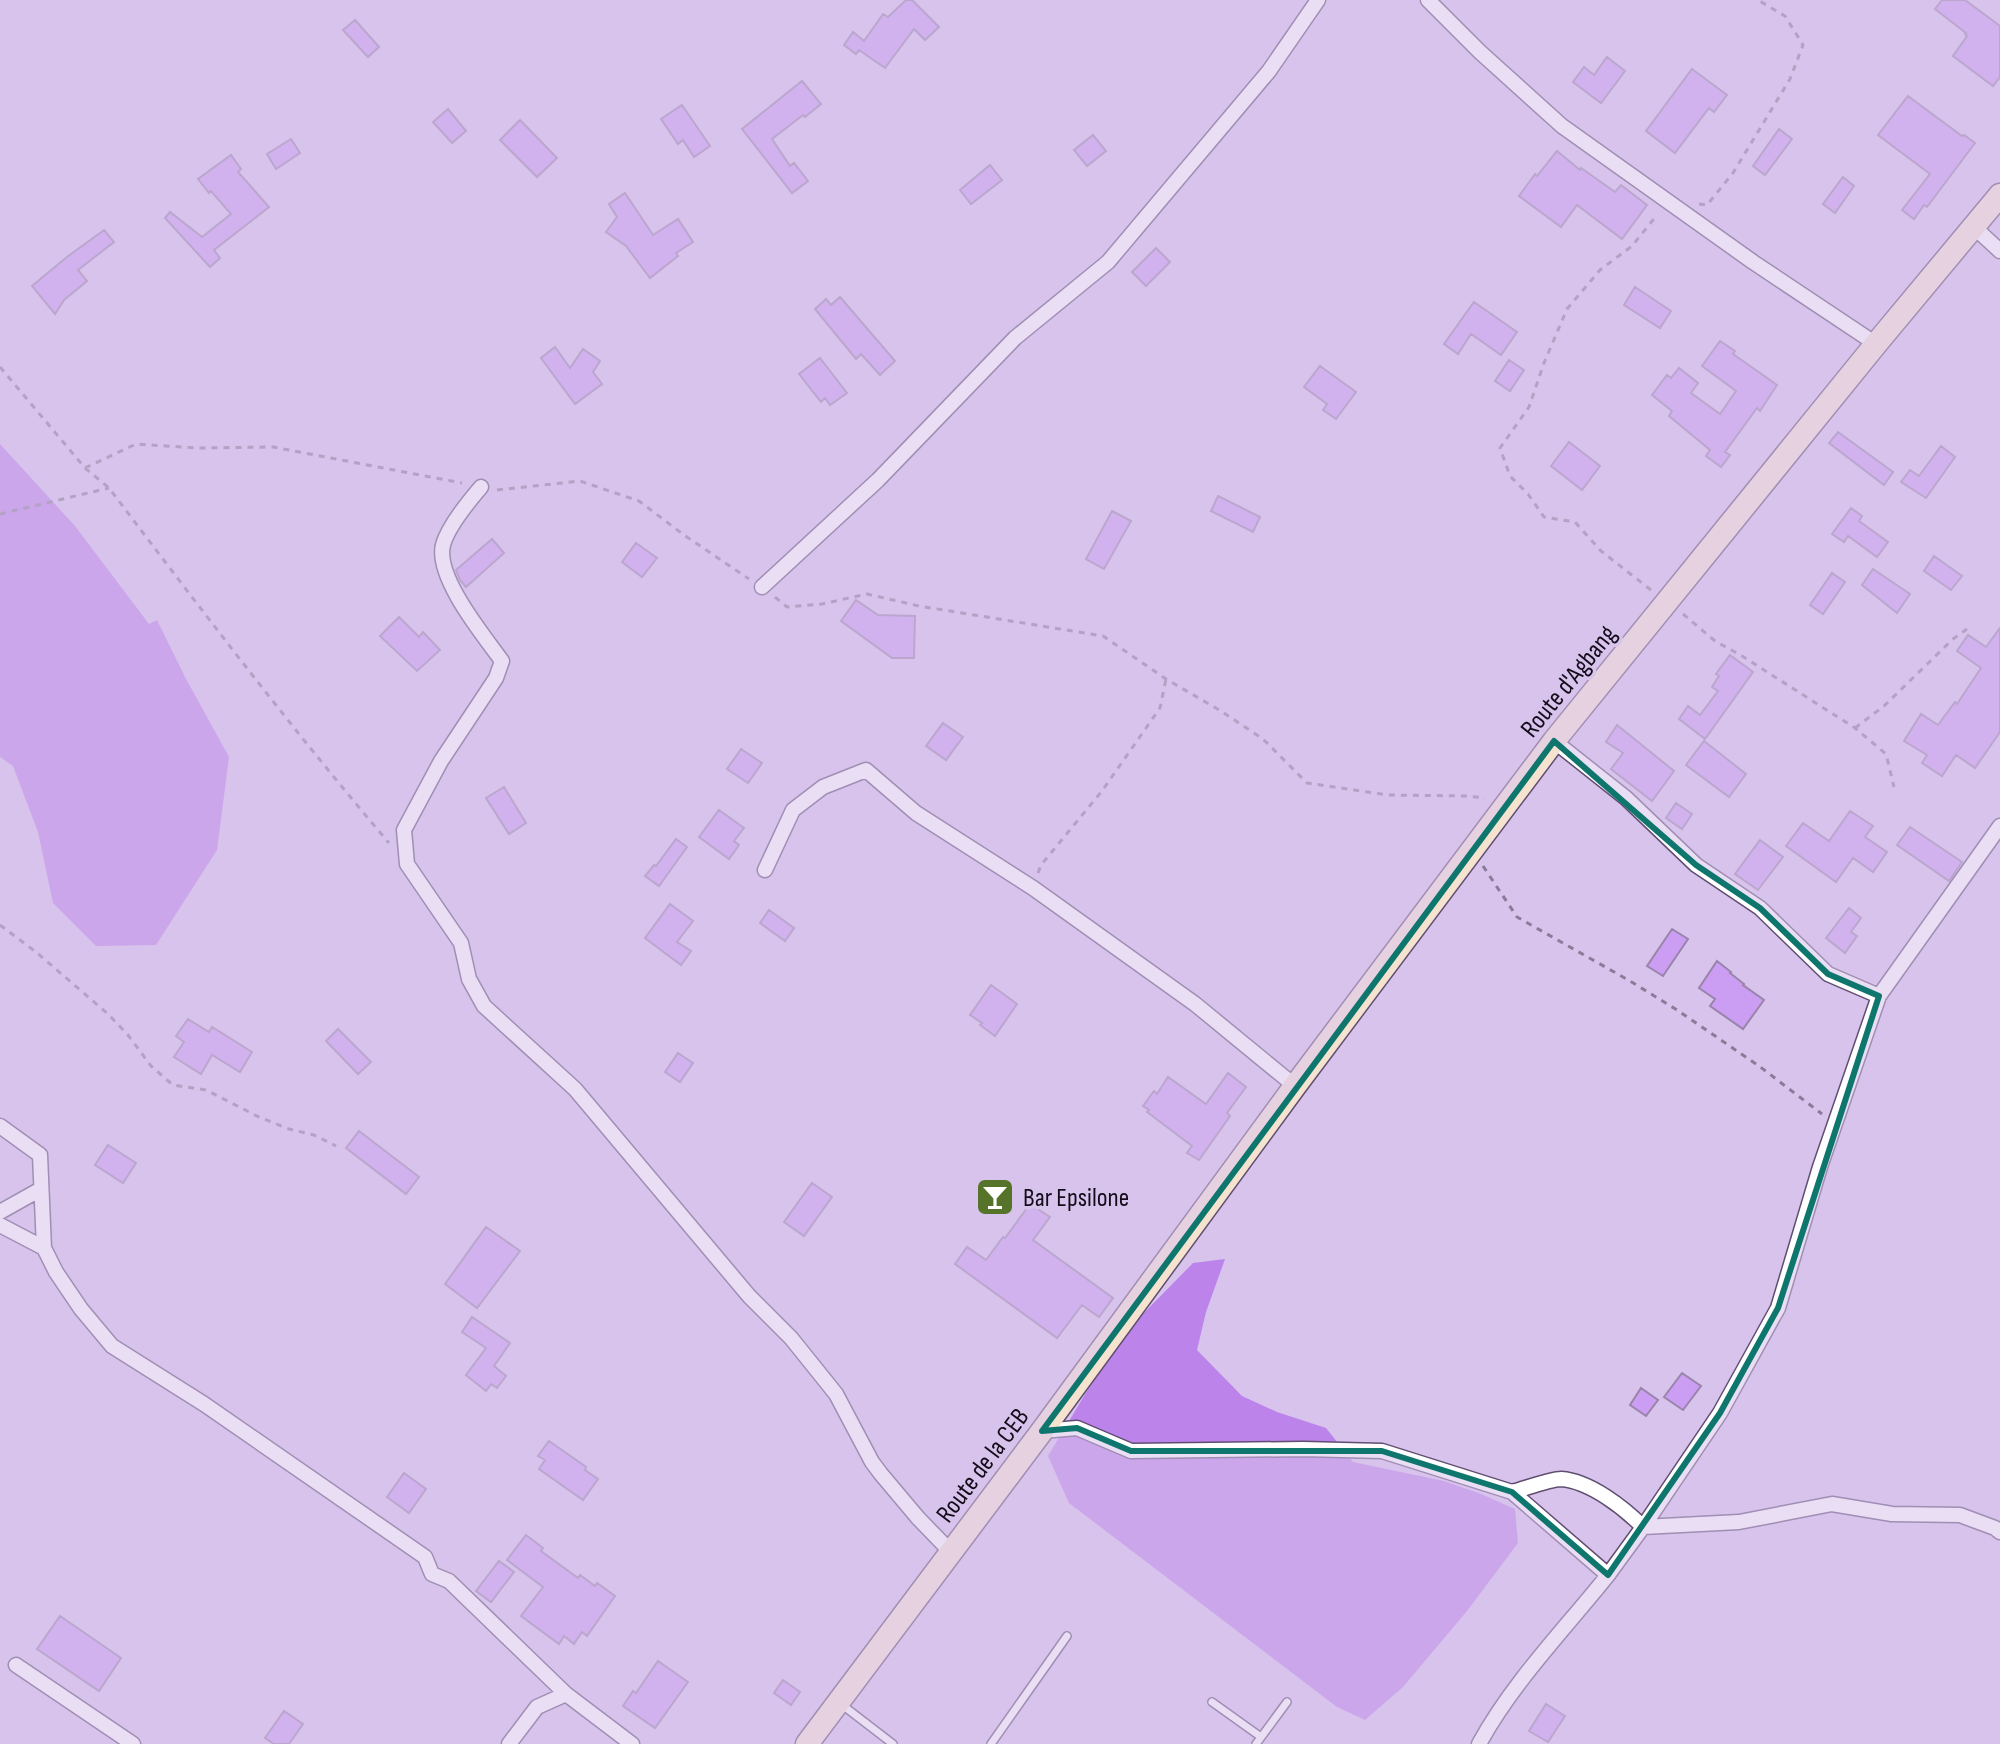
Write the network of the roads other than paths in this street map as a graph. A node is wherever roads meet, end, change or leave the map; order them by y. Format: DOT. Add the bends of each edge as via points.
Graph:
graph roads {
  1 [pos="1318,0"];
  2 [pos="1428,0"];
  3 [pos="2000,195"];
  4 [pos="1974,227"];
  5 [pos="2000,251"];
  6 [pos="1876,344"];
  7 [pos="481,487"];
  8 [pos="762,587"];
  9 [pos="1554,741"];
  10 [pos="2000,826"];
  11 [pos="765,870"];
  12 [pos="1879,996"];
  13 [pos="1295,1086"];
  14 [pos="0,1126"];
  15 [pos="41,1189"];
  16 [pos="0,1212"];
  17 [pos="1199,1217"];
  18 [pos="0,1225"];
  19 [pos="44,1248"];
  20 [pos="1042,1431"];
  21 [pos="1512,1492"];
  22 [pos="1643,1527"];
  23 [pos="2000,1532"];
  24 [pos="951,1552"];
  25 [pos="1608,1575"];
  26 [pos="1067,1636"];
  27 [pos="16,1665"];
  28 [pos="566,1694"];
  29 [pos="839,1702"];
  30 [pos="1212,1702"];
  31 [pos="1287,1702"];
  32 [pos="1259,1740"];
  33 [pos="133,1744"];
  34 [pos="509,1744"];
  35 [pos="632,1744"];
  36 [pos="807,1744"];
  37 [pos="893,1744"];
  38 [pos="991,1744"];
  39 [pos="1479,1744"];
  1 -- 8 [label="street" via="1269,71 1108,262 1015,338 878,480"];
  2 -- 6 [label="street" via="1562,126"];
  3 -- 4 [label="main road, Route d'Agbang"];
  4 -- 5 [label="street"];
  4 -- 6 [label="main road, Route d'Agbang"];
  6 -- 9 [label="main road, Route d'Agbang"];
  7 -- 24 [label="street" via="442,546 446,574 502,661 404,830 407,864 461,943 469,979 484,1006 575,1089 749,1296 791,1338 836,1394 872,1462"];
  9 -- 12 [label="street" via="1626,798 1696,865 1760,908 1828,974"];
  9 -- 13 [label="main road, Route d'Agbang"];
  10 -- 12 [label="street"];
  11 -- 13 [label="street" via="793,810 823,787 866,770 916,813 1033,888 1195,1004"];
  12 -- 22 [label="street" via="1778,1308 1720,1413"];
  13 -- 17 [label="main road, Route d'Agbang"];
  14 -- 15 [label="street" via="40,1155"];
  15 -- 16 [label="street"];
  15 -- 19 [label="street"];
  17 -- 20 [label="main road, Route de la CEB"];
  18 -- 19 [label="street"];
  19 -- 28 [label="street" via="81,1309 112,1346 425,1557 432,1574 449,1581"];
  20 -- 21 [label="street" via="1077,1428 1131,1451 1382,1451"];
  20 -- 24 [label="main road, Route de la CEB"];
  21 -- 22 [label="street" via="1560,1479 1589,1487"];
  21 -- 25 [label="street"];
  22 -- 23 [label="street" via="1739,1522 1832,1504 1892,1514 1960,1515"];
  22 -- 25 [label="street"];
  24 -- 29 [label="main road, Route de la CEB"];
  25 -- 39 [label="street" via="1525,1676"];
  26 -- 38 [label="lane"];
  27 -- 33 [label="street"];
  28 -- 34 [label="street" via="537,1707"];
  28 -- 35 [label="street"];
  29 -- 36 [label="main road, Route de la CEB"];
  29 -- 37 [label="lane"];
  30 -- 32 [label="lane"];
  31 -- 32 [label="lane"];
}
